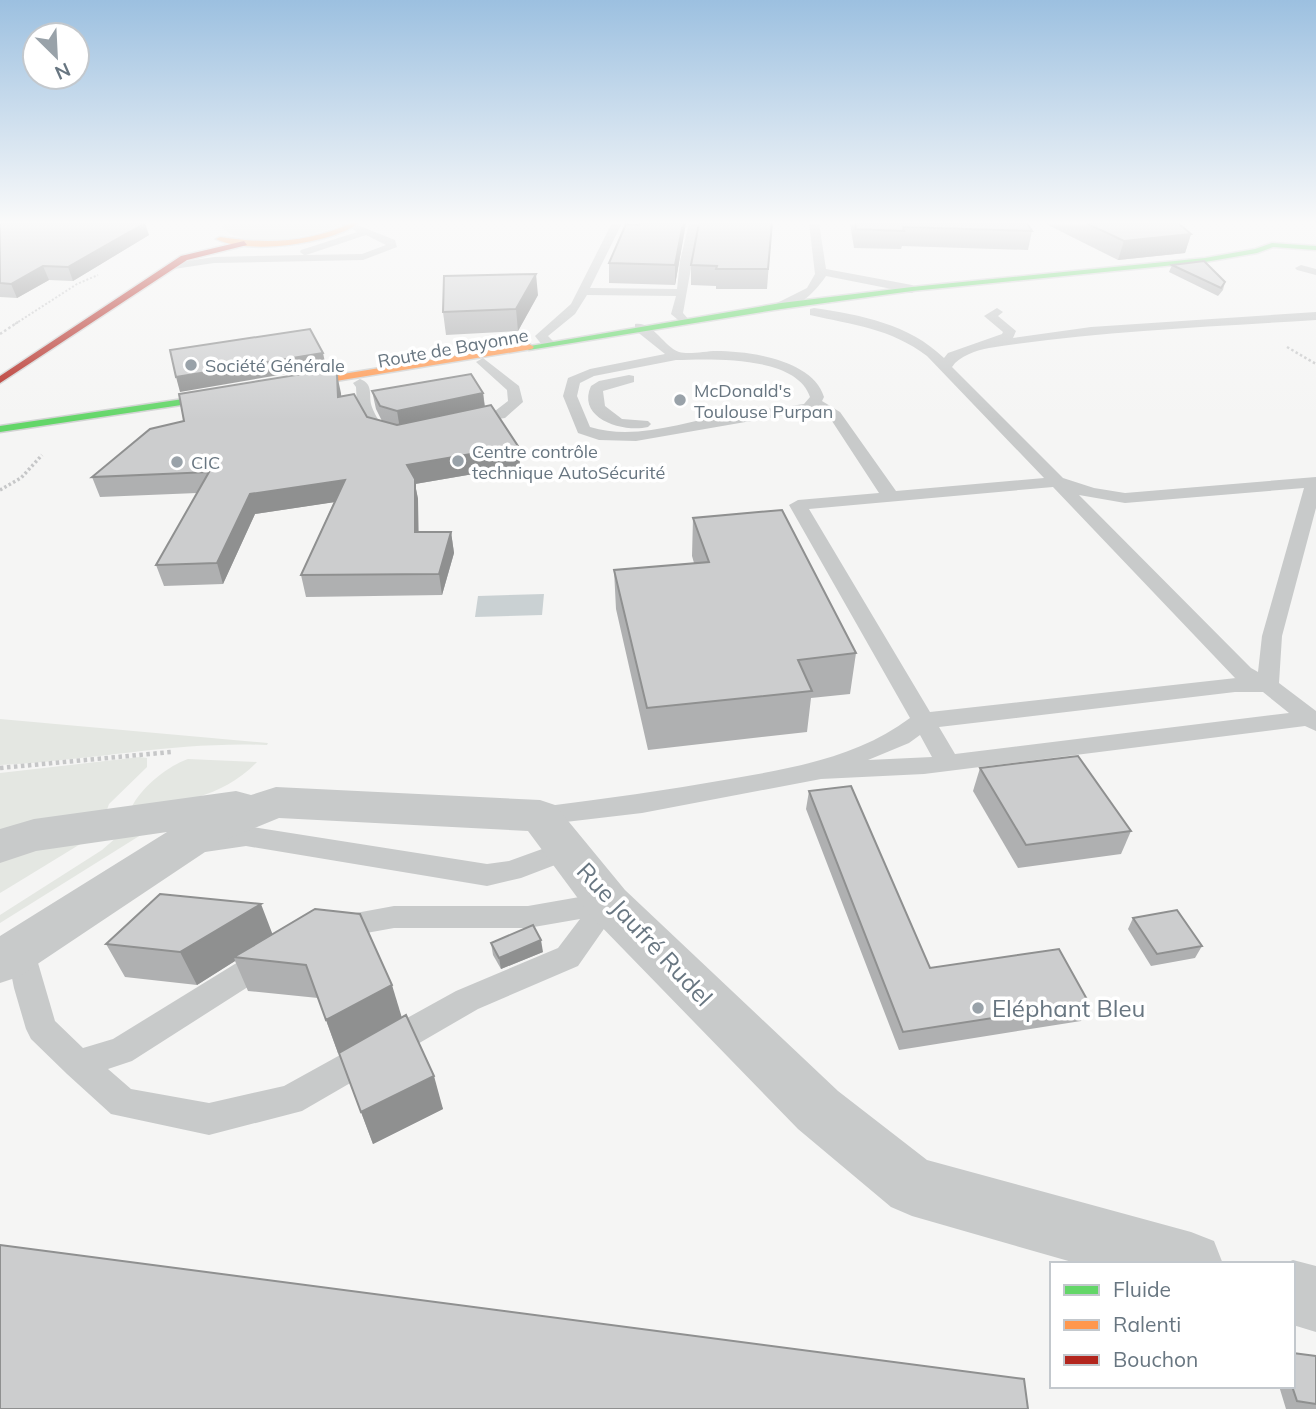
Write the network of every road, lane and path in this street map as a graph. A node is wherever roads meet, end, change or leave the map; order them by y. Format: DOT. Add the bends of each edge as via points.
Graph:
graph roads {
  1 [pos="139,289"];
  2 [pos="682,289"];
  3 [pos="812,289"];
  4 [pos="912,289"];
  5 [pos="1026,289"];
  6 [pos="582,291"];
  7 [pos="682,293"];
  8 [pos="782,306"];
  9 [pos="814,312"];
  10 [pos="997,312"];
  11 [pos="1316,316"];
  12 [pos="683,320"];
  13 [pos="644,331"];
  14 [pos="547,342"];
  15 [pos="977,347"];
  16 [pos="676,356"];
  17 [pos="762,358"];
  18 [pos="483,362"];
  19 [pos="945,367"];
  20 [pos="0,380"];
  21 [pos="360,383"];
  22 [pos="815,403"];
  23 [pos="757,414"];
  24 [pos="450,426"];
  25 [pos="0,429"];
  26 [pos="89,433"];
  27 [pos="412,434"];
  28 [pos="49,448"];
  29 [pos="1057,482"];
  30 [pos="1315,482"];
  31 [pos="0,489"];
  32 [pos="891,497"];
  33 [pos="1268,685"];
  34 [pos="1314,720"];
  35 [pos="922,721"];
  36 [pos="171,752"];
  37 [pos="948,763"];
  38 [pos="0,768"];
  39 [pos="821,771"];
  40 [pos="276,802"];
  41 [pos="554,833"];
  42 [pos="0,846"];
  43 [pos="163,857"];
  44 [pos="608,903"];
  45 [pos="11,955"];
  46 [pos="78,1064"];
  47 [pos="1184,1262"];
  48 [pos="1295,1293"];
  49 [pos="1316,1298"];
  1 -- 20 [label="street"];
  2 -- 7 [label="lane"];
  3 -- 8 [label="lane"];
  4 -- 8 [label="street, Route de Bayonne"];
  5 -- 9 [label="street, Route de Bayonne"];
  6 -- 7 [label="lane"];
  6 -- 14 [label="lane" via="571,313 541,336"];
  7 -- 12 [label="lane" via="677,314"];
  8 -- 12 [label="street, Route de Bayonne"];
  9 -- 13 [label="street, Route de Bayonne"];
  9 -- 19 [label="lane" via="886,326 911,338"];
  10 -- 15 [label="lane" via="990,316 1010,333"];
  11 -- 15 [label="lane" via="1091,331"];
  12 -- 13 [label="street, Route de Bayonne"];
  13 -- 14 [label="street, Route de Bayonne"];
  13 -- 16 [label="lane"];
  13 -- 18 [label="street, Route de Bayonne"];
  14 -- 21 [label="street, Route de Bayonne" via="272,393"];
  15 -- 19 [label="lane" via="953,356"];
  16 -- 17 [label="lane"];
  16 -- 23 [label="lane" via="590,373 573,381 570,396 583,430 599,437 618,437"];
  17 -- 22 [label="lane" via="787,367 809,383 816,390"];
  17 -- 23 [label="lane" via="723,360 604,384 596,389 594,398 597,406 621,425 719,411"];
  18 -- 21 [label="street, Route de Bayonne"];
  18 -- 24 [label="lane" via="514,389 516,402 500,415"];
  19 -- 29 [label="lane"];
  21 -- 27 [label="lane" via="364,406 376,430 400,437"];
  22 -- 23 [label="lane" via="808,408"];
  22 -- 32 [label="lane" via="835,415"];
  25 -- 26 [label="street" via="245,398"];
  28 -- 31 [label="path" via="21,478"];
  29 -- 30 [label="lane" via="1125,498"];
  29 -- 32 [label="lane"];
  29 -- 33 [label="lane" via="1243,673"];
  30 -- 33 [label="lane" via="1272,636"];
  32 -- 35 [label="lane" via="798,505"];
  33 -- 34 [label="lane"];
  33 -- 35 [label="lane"];
  34 -- 37 [label="lane"];
  35 -- 37 [label="lane"];
  35 -- 39 [label="lane" via="901,737"];
  36 -- 38 [label="path"];
  37 -- 39 [label="lane"];
  39 -- 41 [label="lane" via="642,804"];
  40 -- 41 [label="street"];
  40 -- 42 [label="street" via="47,833"];
  40 -- 43 [label="street" via="204,830"];
  41 -- 43 [label="lane" via="512,871 487,875 246,836 210,840"];
  41 -- 44 [label="street, Rue Jaufré Rudel"];
  43 -- 45 [label="street"];
  44 -- 46 [label="lane" via="528,917 394,918 315,930 121,1051"];
  44 -- 46 [label="lane" via="568,957 467,1000 290,1100 209,1119 123,1102"];
  44 -- 47 [label="street, Rue Jaufré Rudel" via="818,1110 912,1186"];
  45 -- 46 [label="lane" via="29,988 41,1029"];
  48 -- 49 [label="street"];
}
